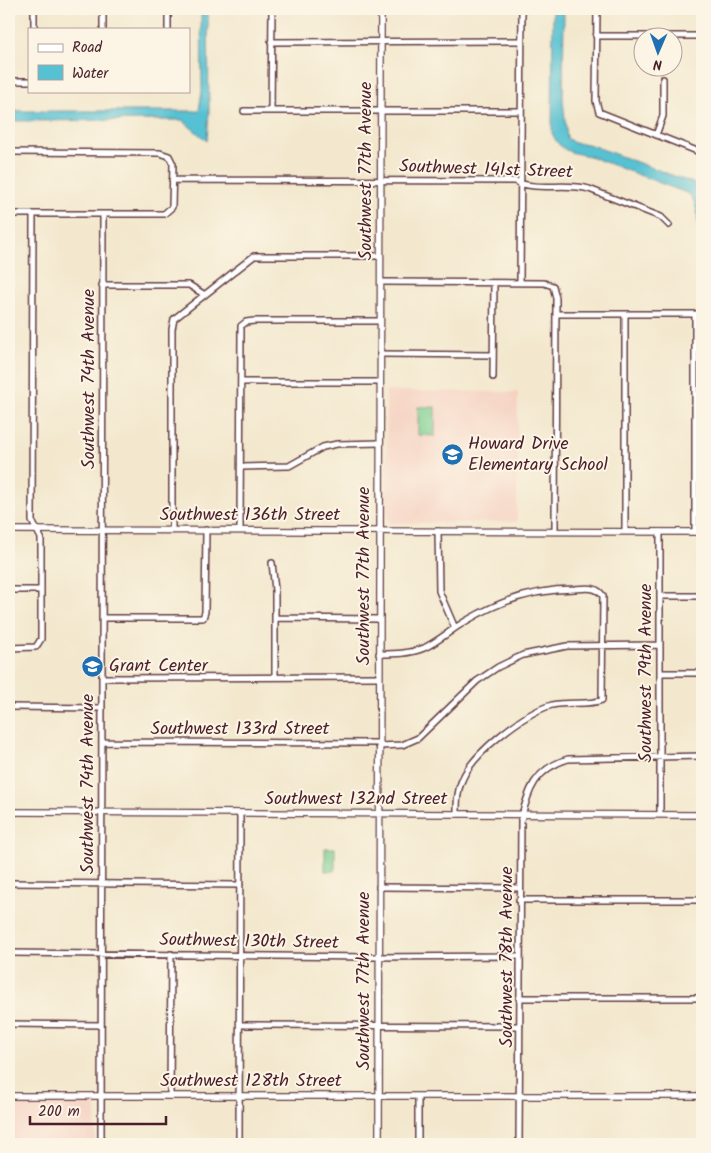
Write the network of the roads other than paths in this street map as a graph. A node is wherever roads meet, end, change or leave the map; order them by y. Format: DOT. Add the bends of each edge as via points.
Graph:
graph roads {
  1 [pos="34,9"];
  2 [pos="104,9"];
  3 [pos="168,9"];
  4 [pos="272,9"];
  5 [pos="381,9"];
  6 [pos="522,9"];
  7 [pos="596,9"];
  8 [pos="34,28"];
  9 [pos="103,28"];
  10 [pos="168,28"];
  11 [pos="596,36"];
  12 [pos="702,36"];
  13 [pos="521,41"];
  14 [pos="271,42"];
  15 [pos="381,42"];
  16 [pos="663,80"];
  17 [pos="9,81"];
  18 [pos="28,81"];
  19 [pos="244,111"];
  20 [pos="271,111"];
  21 [pos="381,111"];
  22 [pos="521,112"];
  23 [pos="656,135"];
  24 [pos="9,152"];
  25 [pos="702,153"];
  26 [pos="172,180"];
  27 [pos="381,181"];
  28 [pos="521,184"];
  29 [pos="9,214"];
  30 [pos="33,214"];
  31 [pos="103,214"];
  32 [pos="669,225"];
  33 [pos="380,256"];
  34 [pos="380,282"];
  35 [pos="494,283"];
  36 [pos="520,283"];
  37 [pos="102,285"];
  38 [pos="205,294"];
  39 [pos="556,314"];
  40 [pos="625,314"];
  41 [pos="696,314"];
  42 [pos="702,314"];
  43 [pos="380,321"];
  44 [pos="380,354"];
  45 [pos="494,355"];
  46 [pos="493,377"];
  47 [pos="241,382"];
  48 [pos="380,382"];
  49 [pos="380,443"];
  50 [pos="241,468"];
  51 [pos="9,530"];
  52 [pos="38,530"];
  53 [pos="102,530"];
  54 [pos="172,530"];
  55 [pos="206,530"];
  56 [pos="240,530"];
  57 [pos="380,530"];
  58 [pos="438,531"];
  59 [pos="555,531"];
  60 [pos="625,532"];
  61 [pos="660,532"];
  62 [pos="695,532"];
  63 [pos="702,532"];
  64 [pos="272,563"];
  65 [pos="9,590"];
  66 [pos="40,590"];
  67 [pos="660,596"];
  68 [pos="702,596"];
  69 [pos="102,618"];
  70 [pos="275,618"];
  71 [pos="379,619"];
  72 [pos="455,628"];
  73 [pos="604,645"];
  74 [pos="660,645"];
  75 [pos="9,648"];
  76 [pos="379,654"];
  77 [pos="660,673"];
  78 [pos="702,673"];
  79 [pos="275,677"];
  80 [pos="379,677"];
  81 [pos="102,678"];
  82 [pos="9,708"];
  83 [pos="102,708"];
  84 [pos="102,742"];
  85 [pos="379,744"];
  86 [pos="702,756"];
  87 [pos="660,757"];
  88 [pos="9,812"];
  89 [pos="101,813"];
  90 [pos="240,813"];
  91 [pos="379,814"];
  92 [pos="457,814"];
  93 [pos="522,814"];
  94 [pos="660,814"];
  95 [pos="702,814"];
  96 [pos="9,883"];
  97 [pos="101,884"];
  98 [pos="240,885"];
  99 [pos="379,887"];
  100 [pos="520,888"];
  101 [pos="519,900"];
  102 [pos="702,900"];
  103 [pos="9,953"];
  104 [pos="101,954"];
  105 [pos="171,954"];
  106 [pos="240,955"];
  107 [pos="379,956"];
  108 [pos="519,956"];
  109 [pos="519,998"];
  110 [pos="702,998"];
  111 [pos="9,1024"];
  112 [pos="101,1025"];
  113 [pos="240,1025"];
  114 [pos="379,1026"];
  115 [pos="520,1026"];
  116 [pos="9,1096"];
  117 [pos="101,1096"];
  118 [pos="170,1096"];
  119 [pos="240,1096"];
  120 [pos="418,1096"];
  121 [pos="702,1096"];
  122 [pos="379,1097"];
  123 [pos="520,1097"];
  124 [pos="418,1142"];
  125 [pos="101,1144"];
  126 [pos="239,1144"];
  127 [pos="379,1144"];
  128 [pos="519,1144"];
  1 -- 8 [label="street"];
  2 -- 9 [label="street"];
  3 -- 10 [label="street"];
  4 -- 14 [label="street"];
  5 -- 15 [label="street, Southwest 77th Avenue"];
  6 -- 13 [label="street"];
  7 -- 11 [label="street"];
  11 -- 12 [label="street"];
  11 -- 23 [label="street" via="596,104 599,112"];
  13 -- 15 [label="street"];
  13 -- 22 [label="street"];
  14 -- 15 [label="street"];
  14 -- 20 [label="street"];
  15 -- 21 [label="street, Southwest 77th Avenue"];
  16 -- 23 [label="street" via="662,116"];
  17 -- 18 [label="street"];
  19 -- 20 [label="street"];
  20 -- 21 [label="street"];
  21 -- 22 [label="street"];
  21 -- 27 [label="street, Southwest 77th Avenue"];
  22 -- 28 [label="street"];
  23 -- 25 [label="street"];
  24 -- 26 [label="street" via="160,152 169,156 172,162"];
  26 -- 27 [label="street, Southwest 141st Street"];
  26 -- 31 [label="street" via="172,207 169,211 156,216"];
  27 -- 28 [label="street, Southwest 141st Street" via="515,181"];
  27 -- 33 [label="street, Southwest 77th Avenue"];
  28 -- 32 [label="street, Southwest 141st Street" via="527,187 584,188 661,217"];
  28 -- 36 [label="street"];
  29 -- 30 [label="street"];
  30 -- 31 [label="street"];
  30 -- 52 [label="street" via="32,521"];
  31 -- 37 [label="street, Southwest 74th Avenue"];
  33 -- 34 [label="street, Southwest 77th Avenue"];
  33 -- 38 [label="street" via="256,256"];
  34 -- 35 [label="street"];
  34 -- 43 [label="street, Southwest 77th Avenue"];
  35 -- 36 [label="street"];
  35 -- 45 [label="street"];
  36 -- 39 [label="street" via="551,285 556,294"];
  37 -- 38 [label="street" via="189,286"];
  37 -- 53 [label="street, Southwest 74th Avenue"];
  38 -- 54 [label="street" via="172,322"];
  39 -- 40 [label="street"];
  39 -- 59 [label="street"];
  40 -- 41 [label="street"];
  40 -- 60 [label="street"];
  41 -- 42 [label="street"];
  41 -- 62 [label="street"];
  43 -- 44 [label="street, Southwest 77th Avenue"];
  43 -- 47 [label="street" via="254,320 243,324"];
  44 -- 45 [label="street"];
  44 -- 48 [label="street, Southwest 77th Avenue"];
  45 -- 46 [label="street"];
  47 -- 48 [label="street"];
  47 -- 50 [label="street"];
  48 -- 49 [label="street, Southwest 77th Avenue"];
  49 -- 50 [label="street" via="337,444 323,447 289,466"];
  49 -- 57 [label="street, Southwest 77th Avenue"];
  50 -- 56 [label="street"];
  51 -- 52 [label="street, Southwest 136th Street"];
  52 -- 53 [label="street, Southwest 136th Street"];
  52 -- 66 [label="street" via="42,538"];
  53 -- 54 [label="street, Southwest 136th Street"];
  53 -- 69 [label="street, Southwest 74th Avenue"];
  54 -- 55 [label="street, Southwest 136th Street"];
  55 -- 56 [label="street, Southwest 136th Street"];
  55 -- 69 [label="street" via="203,618"];
  56 -- 57 [label="street, Southwest 136th Street"];
  57 -- 58 [label="street, Southwest 136th Street"];
  57 -- 71 [label="street, Southwest 77th Avenue"];
  58 -- 59 [label="street, Southwest 136th Street"];
  58 -- 72 [label="street" via="439,591"];
  59 -- 60 [label="street, Southwest 136th Street"];
  60 -- 61 [label="street, Southwest 136th Street"];
  61 -- 62 [label="street, Southwest 136th Street"];
  61 -- 67 [label="street, Southwest 79th Avenue"];
  62 -- 63 [label="street, Southwest 136th Street"];
  64 -- 70 [label="street"];
  65 -- 66 [label="street"];
  66 -- 75 [label="street" via="41,640 38,646"];
  67 -- 68 [label="street"];
  67 -- 74 [label="street, Southwest 79th Avenue"];
  69 -- 81 [label="street, Southwest 74th Avenue"];
  70 -- 71 [label="street"];
  70 -- 79 [label="street"];
  71 -- 76 [label="street, Southwest 77th Avenue"];
  72 -- 73 [label="street" via="500,604 540,592 585,588 600,592 604,602"];
  72 -- 76 [label="street" via="423,648 403,654"];
  73 -- 74 [label="street, Southwest 133rd Street"];
  73 -- 85 [label="street, Southwest 133rd Street" via="551,648 516,658 477,682 418,738 402,745"];
  73 -- 92 [label="street" via="602,700 554,705 514,724 466,773 458,791"];
  74 -- 77 [label="street, Southwest 79th Avenue"];
  76 -- 80 [label="street, Southwest 77th Avenue"];
  77 -- 78 [label="street"];
  77 -- 87 [label="street, Southwest 79th Avenue"];
  79 -- 80 [label="street"];
  79 -- 81 [label="street"];
  80 -- 85 [label="street, Southwest 77th Avenue"];
  81 -- 83 [label="street, Southwest 74th Avenue"];
  82 -- 83 [label="street"];
  83 -- 84 [label="street, Southwest 74th Avenue"];
  84 -- 85 [label="street, Southwest 133rd Street"];
  84 -- 89 [label="street, Southwest 74th Avenue"];
  85 -- 91 [label="street, Southwest 77th Avenue"];
  86 -- 87 [label="street"];
  87 -- 93 [label="street, Southwest 78th Avenue" via="568,759 541,775 528,792"];
  87 -- 94 [label="street, Southwest 79th Avenue"];
  88 -- 89 [label="street, Southwest 132nd Street"];
  89 -- 90 [label="street, Southwest 132nd Street"];
  89 -- 97 [label="street, Southwest 74th Avenue"];
  90 -- 91 [label="street, Southwest 132nd Street"];
  90 -- 98 [label="street"];
  91 -- 92 [label="street, Southwest 132nd Street"];
  91 -- 99 [label="street, Southwest 77th Avenue"];
  92 -- 93 [label="street, Southwest 132nd Street"];
  93 -- 94 [label="street, Southwest 132nd Street"];
  93 -- 100 [label="street, Southwest 78th Avenue"];
  94 -- 95 [label="street, Southwest 132nd Street"];
  96 -- 97 [label="street"];
  97 -- 98 [label="street"];
  97 -- 104 [label="street, Southwest 74th Avenue"];
  98 -- 106 [label="street"];
  99 -- 100 [label="street"];
  99 -- 107 [label="street, Southwest 77th Avenue"];
  100 -- 101 [label="street, Southwest 78th Avenue"];
  101 -- 102 [label="street"];
  101 -- 108 [label="street, Southwest 78th Avenue"];
  103 -- 104 [label="street, Southwest 130th Street"];
  104 -- 105 [label="street, Southwest 130th Street"];
  104 -- 112 [label="street, Southwest 74th Avenue"];
  105 -- 106 [label="street, Southwest 130th Street"];
  105 -- 118 [label="street"];
  106 -- 107 [label="street, Southwest 130th Street"];
  106 -- 113 [label="street"];
  107 -- 108 [label="street, Southwest 130th Street"];
  107 -- 114 [label="street, Southwest 77th Avenue"];
  108 -- 109 [label="street, Southwest 78th Avenue"];
  109 -- 110 [label="street"];
  109 -- 115 [label="street, Southwest 78th Avenue"];
  111 -- 112 [label="street"];
  112 -- 117 [label="street, Southwest 74th Avenue"];
  113 -- 114 [label="street"];
  113 -- 119 [label="street"];
  114 -- 115 [label="street"];
  114 -- 122 [label="street, Southwest 77th Avenue"];
  115 -- 123 [label="street, Southwest 78th Avenue"];
  116 -- 117 [label="street, Southwest 128th Street"];
  117 -- 118 [label="street, Southwest 128th Street"];
  117 -- 125 [label="street, Southwest 74th Avenue"];
  118 -- 119 [label="street, Southwest 128th Street"];
  119 -- 122 [label="street, Southwest 128th Street"];
  119 -- 126 [label="street"];
  120 -- 122 [label="street, Southwest 128th Street"];
  120 -- 123 [label="street, Southwest 128th Street"];
  120 -- 124 [label="street"];
  121 -- 123 [label="street, Southwest 128th Street"];
  122 -- 127 [label="street, Southwest 77th Avenue"];
  123 -- 128 [label="street, Southwest 78th Avenue"];
}
